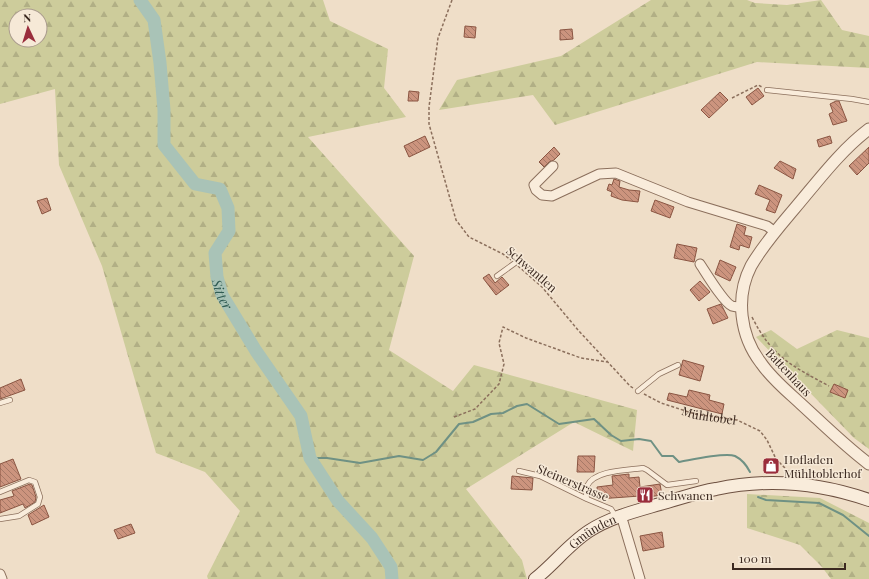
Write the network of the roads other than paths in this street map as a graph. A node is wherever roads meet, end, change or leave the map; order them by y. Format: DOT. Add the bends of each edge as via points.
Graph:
graph roads {
  1 [pos="767,90"];
  2 [pos="869,102"];
  3 [pos="869,129"];
  4 [pos="553,166"];
  5 [pos="775,232"];
  6 [pos="515,263"];
  7 [pos="700,264"];
  8 [pos="497,276"];
  9 [pos="742,307"];
  10 [pos="678,365"];
  11 [pos="638,391"];
  12 [pos="10,400"];
  13 [pos="0,403"];
  14 [pos="869,464"];
  15 [pos="518,471"];
  16 [pos="696,481"];
  17 [pos="0,492"];
  18 [pos="587,499"];
  19 [pos="869,500"];
  20 [pos="618,516"];
  21 [pos="0,519"];
  22 [pos="0,574"];
  23 [pos="2,579"];
  24 [pos="535,579"];
  25 [pos="640,579"];
  1 -- 2 [label="lane"];
  3 -- 5 [label="street, Battenhaus" via="849,146"];
  4 -- 5 [label="street" via="534,185 542,195 552,196 599,174 616,172 688,202 767,226"];
  5 -- 9 [label="street, Battenhaus" via="750,268 744,286"];
  6 -- 8 [label="lane"];
  7 -- 9 [label="street" via="729,304 733,307"];
  9 -- 14 [label="street, Battenhaus" via="748,341 766,371"];
  10 -- 11 [label="lane" via="659,374"];
  12 -- 13 [label="lane"];
  15 -- 18 [label="lane, Steinerstrasse" via="540,476"];
  16 -- 18 [label="lane" via="667,485 643,468 604,473 588,485"];
  17 -- 21 [label="lane" via="29,480 35,482 40,497 38,504 19,516"];
  18 -- 20 [label="lane, Steinerstrasse" via="611,508"];
  19 -- 20 [label="main road" via="835,490 795,484 750,484 716,489"];
  20 -- 24 [label="main road, Gmünden" via="578,539"];
  20 -- 25 [label="street, Gmünden"];
  22 -- 23 [label="street"];
}
